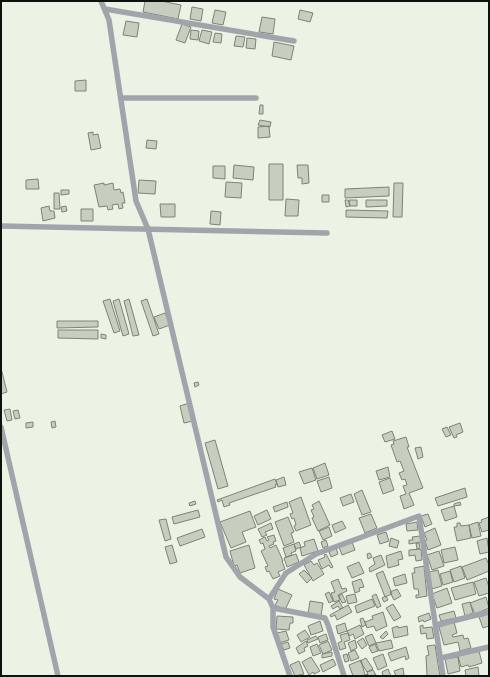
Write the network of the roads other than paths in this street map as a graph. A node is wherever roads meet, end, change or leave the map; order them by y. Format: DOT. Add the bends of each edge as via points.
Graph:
graph roads {
  1 [pos="101,1"];
  2 [pos="105,10"];
  3 [pos="294,41"];
  4 [pos="121,98"];
  5 [pos="256,98"];
  6 [pos="1,226"];
  7 [pos="148,229"];
  8 [pos="327,233"];
  9 [pos="1,427"];
  10 [pos="269,599"];
  11 [pos="273,608"];
  12 [pos="489,612"];
  13 [pos="436,625"];
  14 [pos="489,647"];
  15 [pos="441,658"];
  16 [pos="58,676"];
  17 [pos="290,676"];
  18 [pos="344,676"];
  19 [pos="443,676"];
  1 -- 2 [label="street"];
  2 -- 3 [label="street"];
  2 -- 4 [label="street" via="109,20"];
  4 -- 5 [label="street"];
  4 -- 7 [label="street" via="136,200"];
  6 -- 7 [label="street"];
  7 -- 8 [label="street"];
  7 -- 10 [label="street" via="226,557 240,577"];
  9 -- 16 [label="street"];
  10 -- 11 [label="street"];
  10 -- 13 [label="street" via="286,573 316,554 419,516"];
  11 -- 17 [label="street" via="273,627"];
  11 -- 18 [label="street" via="325,618"];
  12 -- 13 [label="street"];
  13 -- 15 [label="street"];
  14 -- 15 [label="street"];
  15 -- 19 [label="street"];
}
